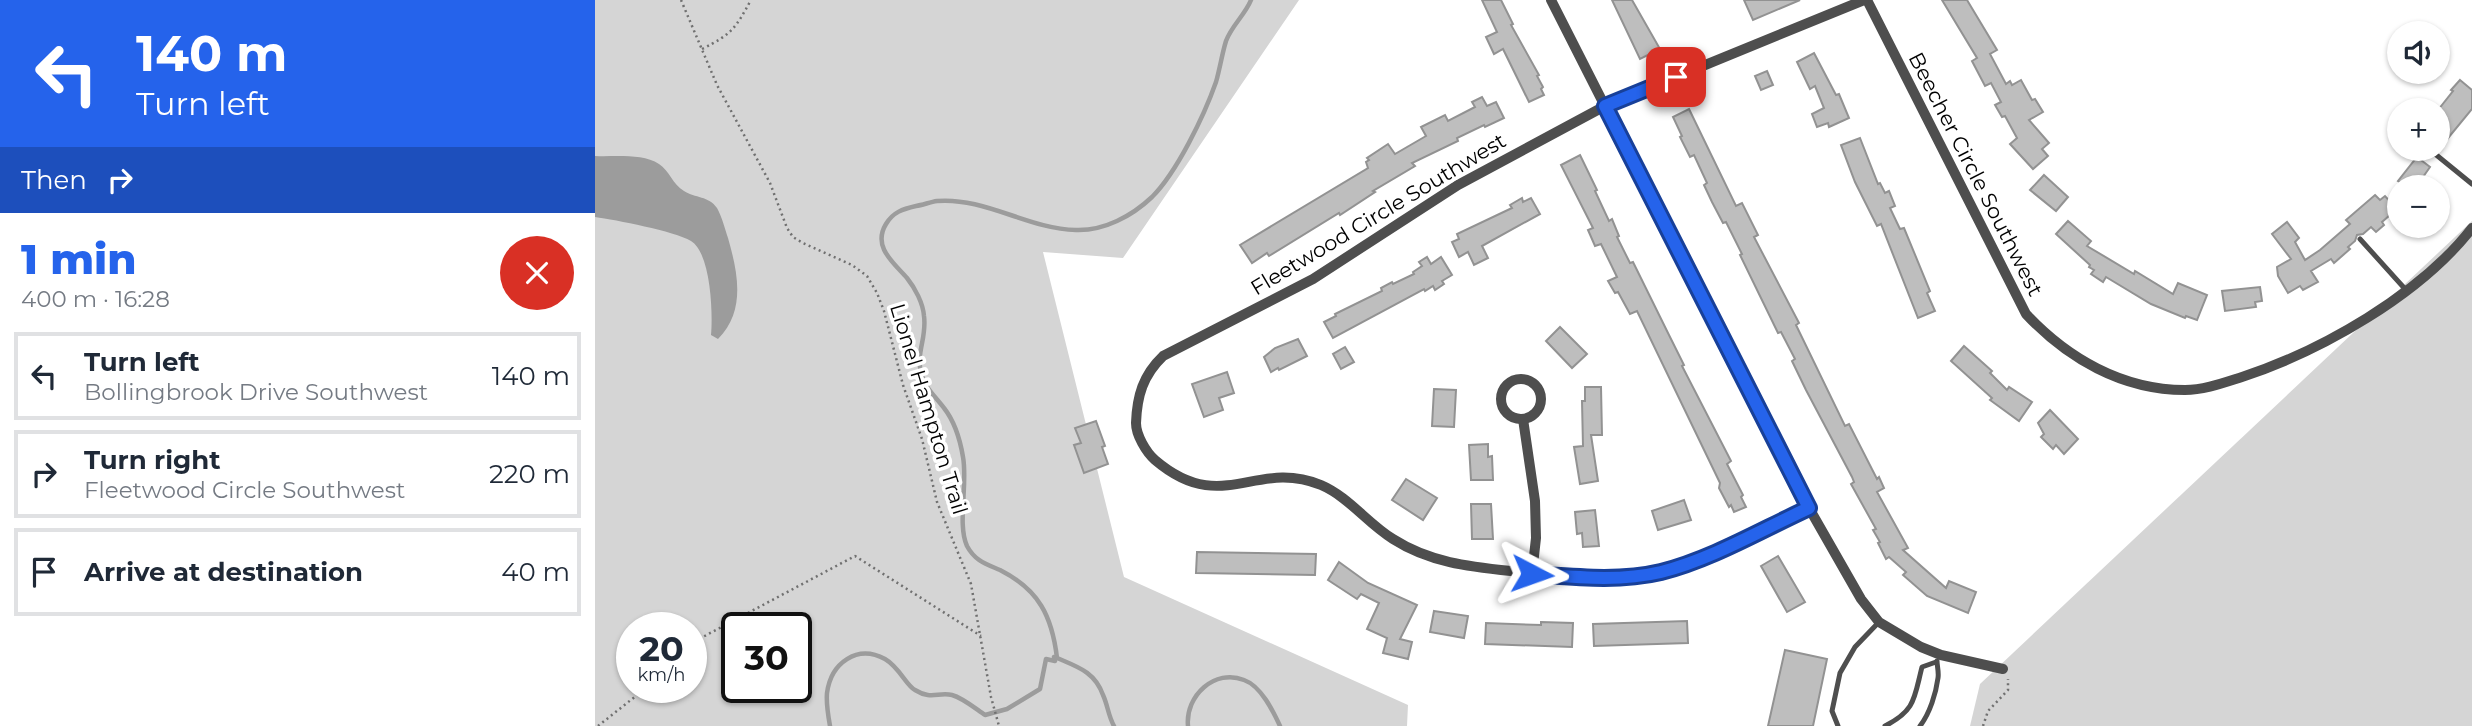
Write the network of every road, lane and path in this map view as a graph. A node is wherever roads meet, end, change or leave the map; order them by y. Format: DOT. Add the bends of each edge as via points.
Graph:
graph roads {
  1 [pos="681,0"];
  2 [pos="751,0"];
  3 [pos="1551,0"];
  4 [pos="1866,0"];
  5 [pos="702,49"];
  6 [pos="1605,106"];
  7 [pos="2444,161"];
  8 [pos="2472,184"];
  9 [pos="2472,228"];
  10 [pos="2360,239"];
  11 [pos="2406,290"];
  12 [pos="1523,419"];
  13 [pos="1809,508"];
  14 [pos="1532,574"];
  15 [pos="1879,622"];
  16 [pos="707,635"];
  17 [pos="982,636"];
  18 [pos="1938,659"];
  19 [pos="2003,669"];
  20 [pos="627,703"];
  21 [pos="598,726"];
  22 [pos="999,726"];
  23 [pos="1838,726"];
  24 [pos="1885,726"];
  25 [pos="1920,726"];
  26 [pos="1983,726"];
  1 -- 5 [label="path, Lionel Hampton Trail"];
  2 -- 5 [label="path" via="735,28"];
  3 -- 6 [label="street"];
  4 -- 6 [label="street, Fleetwood Circle Southwest"];
  4 -- 11 [label="street, Beecher Circle Southwest" via="2026,314 2045,335 2085,364 2132,383 2181,390 2208,387 2276,366 2325,342"];
  5 -- 17 [label="path, Lionel Hampton Trail" via="793,237 852,265 867,276 877,293 937,502 971,584"];
  6 -- 13 [label="street"];
  6 -- 14 [label="street, Fleetwood Circle Southwest" via="1458,185 1313,279 1163,356 1154,364 1137,399 1136,428 1149,454 1173,475 1191,483 1226,487 1273,477 1302,479 1342,497 1391,538 1420,554 1457,566"];
  7 -- 8 [label="lane"];
  9 -- 11 [label="street, Beecher Circle Southwest" via="2457,247"];
  10 -- 11 [label="lane"];
  12 -- 14 [label="street" via="1535,501"];
  13 -- 14 [label="street, Fleetwood Circle Southwest" via="1697,560 1660,572 1601,579"];
  13 -- 15 [label="street"];
  15 -- 18 [label="street"];
  15 -- 23 [label="lane" via="1855,647 1840,673 1832,711"];
  16 -- 17 [label="path" via="855,556"];
  17 -- 22 [label="path, Lionel Hampton Trail"];
  18 -- 19 [label="street"];
  18 -- 24 [label="lane" via="1922,667 1912,706"];
  18 -- 25 [label="lane" via="1937,684"];
  19 -- 26 [label="path" via="2008,690 1988,711"];
  20 -- 21 [label="path"];
}
